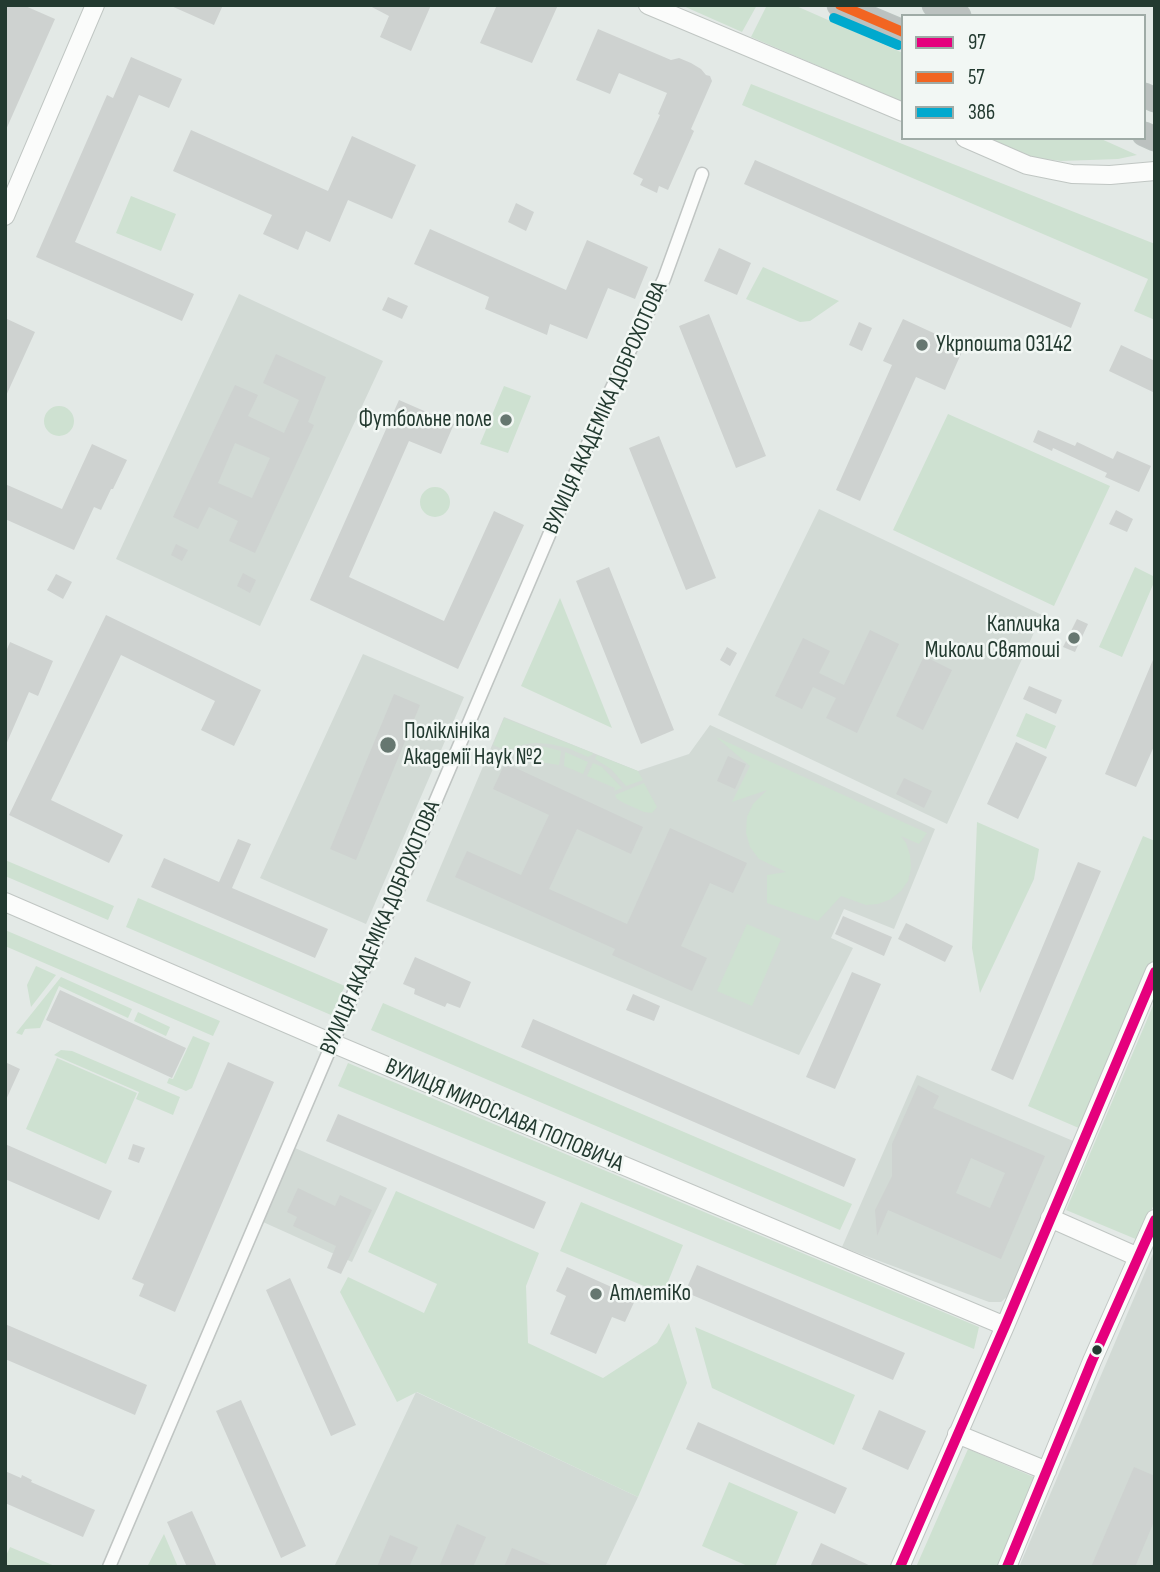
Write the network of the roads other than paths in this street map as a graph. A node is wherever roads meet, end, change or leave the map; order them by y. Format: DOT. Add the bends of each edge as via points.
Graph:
graph roads {
  1 [pos="96,5"];
  2 [pos="648,5"];
  3 [pos="839,5"];
  4 [pos="934,5"];
  5 [pos="954,14"];
  6 [pos="901,31"];
  7 [pos="901,111"];
  8 [pos="970,140"];
  9 [pos="1155,171"];
  10 [pos="702,174"];
  11 [pos="5,216"];
  12 [pos="5,902"];
  13 [pos="1155,971"];
  14 [pos="332,1043"];
  15 [pos="1050,1218"];
  16 [pos="1155,1219"];
  17 [pos="1138,1256"];
  18 [pos="1005,1326"];
  19 [pos="957,1434"];
  20 [pos="1047,1471"];
  21 [pos="109,1567"];
  22 [pos="900,1567"];
  23 [pos="1007,1567"];
  1 -- 11 [label="street"];
  2 -- 7 [label="street"];
  3 -- 6 [label="highway"];
  4 -- 5 [label="highway"];
  8 -- 9 [label="street" via="1027,165 1072,174"];
  10 -- 14 [label="street, ВУЛИЦЯ АКАДЕМІКА ДОБРОХОТОВА" via="664,279 610,392"];
  12 -- 14 [label="street, ВУЛИЦЯ МИРОСЛАВА ПОПОВИЧА"];
  13 -- 15 [label="street"];
  14 -- 18 [label="street, ВУЛИЦЯ МИРОСЛАВА ПОПОВИЧА"];
  14 -- 21 [label="street, ВУЛИЦЯ АКАДЕМІКА ДОБРОХОТОВА"];
  15 -- 17 [label="street"];
  15 -- 18 [label="street"];
  16 -- 17 [label="street"];
  17 -- 20 [label="street"];
  18 -- 19 [label="street"];
  19 -- 20 [label="street"];
  19 -- 22 [label="street"];
  20 -- 23 [label="street"];
}
